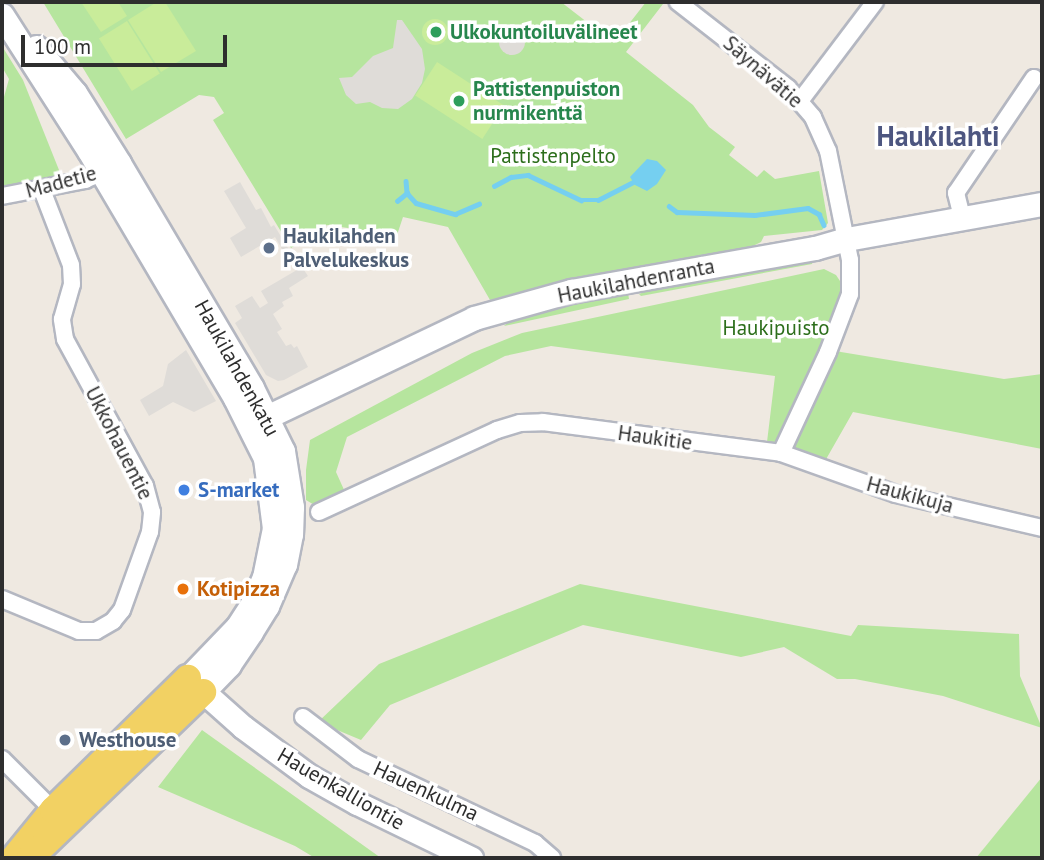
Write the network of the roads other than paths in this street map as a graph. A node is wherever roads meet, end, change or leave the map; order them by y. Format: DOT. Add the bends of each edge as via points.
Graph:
graph roads {
  1 [pos="5,2"];
  2 [pos="678,2"];
  3 [pos="875,2"];
  4 [pos="2,15"];
  5 [pos="1034,79"];
  6 [pos="800,101"];
  7 [pos="110,168"];
  8 [pos="42,190"];
  9 [pos="2,196"];
  10 [pos="1042,204"];
  11 [pos="962,217"];
  12 [pos="847,239"];
  13 [pos="259,421"];
  14 [pos="781,453"];
  15 [pos="319,512"];
  16 [pos="1042,528"];
  17 [pos="2,598"];
  18 [pos="196,685"];
  19 [pos="303,717"];
  20 [pos="2,759"];
  21 [pos="61,817"];
  22 [pos="14,858"];
  23 [pos="30,858"];
  24 [pos="471,858"];
  25 [pos="552,858"];
  1 -- 7 [label="main road, Haukilahdenkatu" via="75,93"];
  2 -- 6 [label="street, Säynävätie"];
  3 -- 6 [label="street"];
  4 -- 7 [label="main road, Haukilahdenkatu"];
  5 -- 11 [label="street" via="956,193"];
  6 -- 12 [label="street, Säynävätie" via="813,117 828,151"];
  7 -- 8 [label="street, Madetie"];
  7 -- 13 [label="main road, Haukilahdenkatu"];
  8 -- 9 [label="street, Madetie"];
  8 -- 17 [label="street, Ukkohauentie" via="71,265 72,284 62,319 65,339 145,486 152,512 150,532 122,610 96,631 79,631"];
  10 -- 11 [label="main road, Haukilahdenranta"];
  11 -- 12 [label="main road, Haukilahdenranta"];
  12 -- 13 [label="main road, Haukilahdenranta" via="571,291 474,318"];
  12 -- 14 [label="street" via="850,294"];
  13 -- 18 [label="main road, Haukilahdenkatu" via="283,451 289,479 291,534 285,564 267,606 229,666"];
  14 -- 15 [label="street, Haukitie" via="544,422 520,423"];
  14 -- 16 [label="street, Haukikuja" via="896,494"];
  18 -- 21 [label="main road, Haukilahdenkatu"];
  18 -- 24 [label="main road, Hauenkalliontie" via="309,776"];
  19 -- 25 [label="street, Hauenkulma" via="358,759 535,843"];
  20 -- 21 [label="street"];
  21 -- 22 [label="main road, Haukilahdenkatu"];
  21 -- 23 [label="main road, Haukilahdenkatu"];
}
